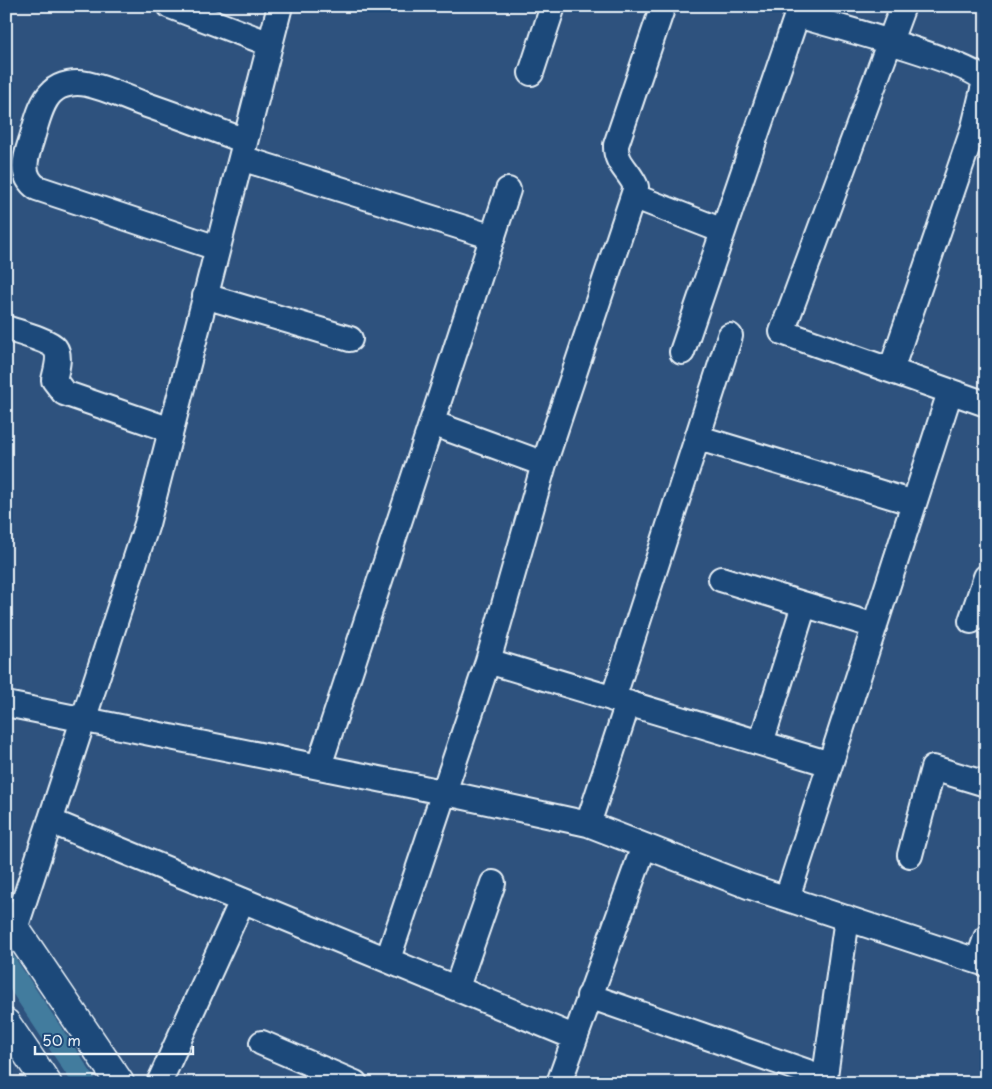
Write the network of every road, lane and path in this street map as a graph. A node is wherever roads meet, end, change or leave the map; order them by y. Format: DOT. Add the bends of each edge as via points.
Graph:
graph roads {
  1 [pos="170,6"];
  2 [pos="280,6"];
  3 [pos="553,6"];
  4 [pos="663,6"];
  5 [pos="903,6"];
  6 [pos="799,11"];
  7 [pos="890,42"];
  8 [pos="270,44"];
  9 [pos="531,73"];
  10 [pos="980,129"];
  11 [pos="243,149"];
  12 [pos="508,190"];
  13 [pos="633,196"];
  14 [pos="723,231"];
  15 [pos="493,237"];
  16 [pos="217,248"];
  17 [pos="205,296"];
  18 [pos="6,328"];
  19 [pos="730,336"];
  20 [pos="350,339"];
  21 [pos="682,352"];
  22 [pos="891,370"];
  23 [pos="950,392"];
  24 [pos="986,404"];
  25 [pos="432,423"];
  26 [pos="171,430"];
  27 [pos="699,438"];
  28 [pos="544,464"];
  29 [pos="914,503"];
  30 [pos="986,577"];
  31 [pos="721,579"];
  32 [pos="804,605"];
  33 [pos="971,621"];
  34 [pos="875,626"];
  35 [pos="488,661"];
  36 [pos="621,701"];
  37 [pos="6,704"];
  38 [pos="83,721"];
  39 [pos="761,743"];
  40 [pos="830,764"];
  41 [pos="319,766"];
  42 [pos="986,784"];
  43 [pos="444,792"];
  44 [pos="50,821"];
  45 [pos="588,824"];
  46 [pos="644,846"];
  47 [pos="910,855"];
  48 [pos="493,883"];
  49 [pos="787,898"];
  50 [pos="242,901"];
  51 [pos="847,918"];
  52 [pos="9,926"];
  53 [pos="986,938"];
  54 [pos="388,959"];
  55 [pos="982,962"];
  56 [pos="457,986"];
  57 [pos="589,996"];
  58 [pos="6,1023"];
  59 [pos="574,1037"];
  60 [pos="262,1043"];
  61 [pos="824,1081"];
  62 [pos="47,1083"];
  63 [pos="120,1083"];
  64 [pos="159,1083"];
  65 [pos="355,1083"];
  66 [pos="559,1083"];
  1 -- 8 [label="street"];
  2 -- 8 [label="street"];
  3 -- 9 [label="street"];
  4 -- 13 [label="street" via="616,146 618,160 636,187"];
  5 -- 7 [label="street"];
  6 -- 7 [label="street"];
  6 -- 14 [label="street"];
  7 -- 10 [label="street" via="981,76 985,88"];
  7 -- 22 [label="street" via="782,332"];
  8 -- 11 [label="street"];
  10 -- 22 [label="street"];
  11 -- 15 [label="street"];
  11 -- 16 [label="street"];
  11 -- 16 [label="street" via="101,88 73,83 52,91 45,101 28,150 24,166 26,176 37,188"];
  12 -- 15 [label="street"];
  13 -- 14 [label="street"];
  13 -- 28 [label="street"];
  14 -- 21 [label="street"];
  15 -- 25 [label="street"];
  16 -- 17 [label="street"];
  17 -- 20 [label="street"];
  17 -- 26 [label="street"];
  18 -- 26 [label="street" via="55,348 58,357 54,380 64,393"];
  19 -- 27 [label="street"];
  22 -- 23 [label="street"];
  23 -- 24 [label="street"];
  23 -- 29 [label="street"];
  25 -- 28 [label="street"];
  25 -- 41 [label="street"];
  26 -- 38 [label="street" via="147,524"];
  27 -- 29 [label="street"];
  27 -- 36 [label="street"];
  28 -- 35 [label="street"];
  29 -- 34 [label="street"];
  30 -- 33 [label="street"];
  31 -- 32 [label="street"];
  32 -- 34 [label="street"];
  32 -- 39 [label="street"];
  34 -- 40 [label="street"];
  35 -- 36 [label="street"];
  35 -- 43 [label="street"];
  36 -- 39 [label="street"];
  36 -- 45 [label="street"];
  37 -- 38 [label="street"];
  38 -- 41 [label="street"];
  38 -- 44 [label="street"];
  39 -- 40 [label="street"];
  40 -- 49 [label="street"];
  41 -- 43 [label="street"];
  42 -- 47 [label="street" via="933,768"];
  43 -- 45 [label="street"];
  43 -- 54 [label="street"];
  44 -- 50 [label="street"];
  44 -- 52 [label="street"];
  45 -- 46 [label="street"];
  46 -- 49 [label="street"];
  46 -- 57 [label="street"];
  48 -- 56 [label="street"];
  49 -- 51 [label="street"];
  50 -- 54 [label="street"];
  50 -- 64 [label="street"];
  51 -- 55 [label="street"];
  51 -- 61 [label="street"];
  52 -- 63 [label="street"];
  53 -- 55 [label="street"];
  54 -- 56 [label="street"];
  56 -- 59 [label="street"];
  57 -- 59 [label="street"];
  57 -- 61 [label="street"];
  58 -- 62 [label="street"];
  59 -- 66 [label="street"];
  60 -- 65 [label="street"];
}
